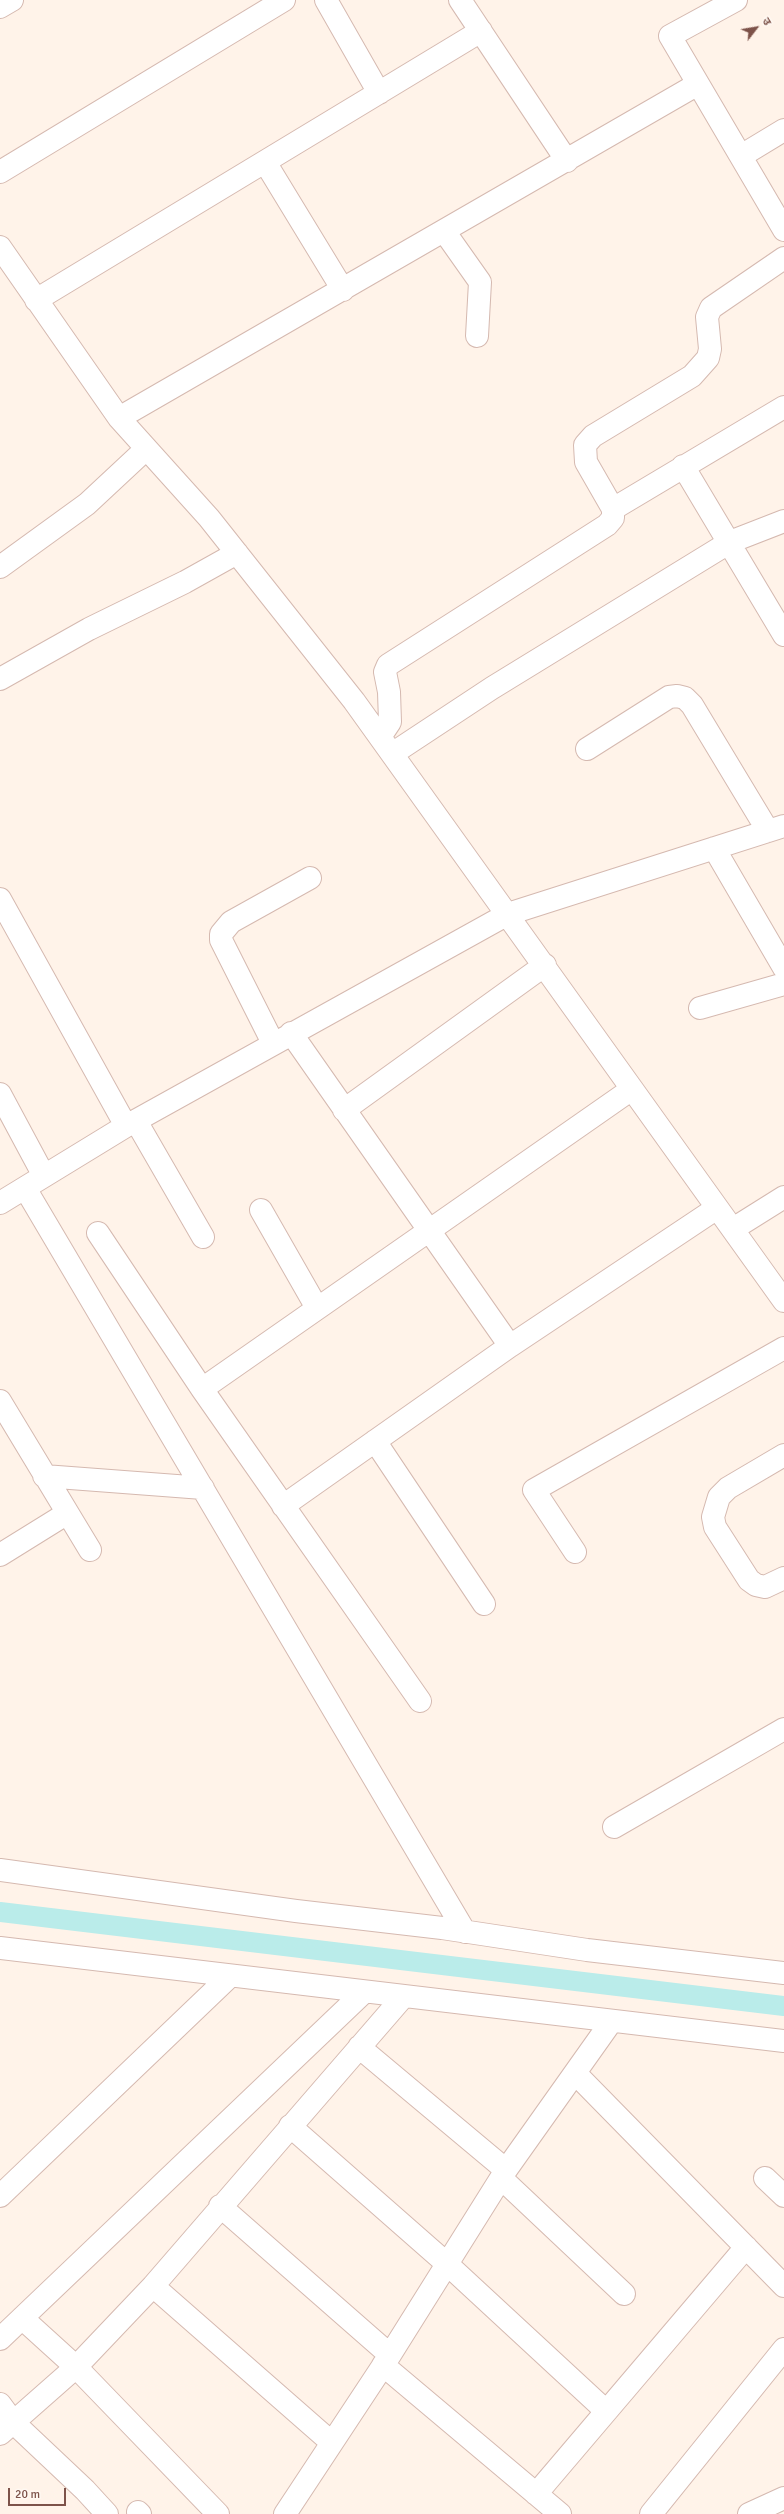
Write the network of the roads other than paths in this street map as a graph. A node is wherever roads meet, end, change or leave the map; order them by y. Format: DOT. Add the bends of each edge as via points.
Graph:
graph roads {
  1 [pos="12,0"];
  2 [pos="284,0"];
  3 [pos="326,0"];
  4 [pos="460,0"];
  5 [pos="736,0"];
  6 [pos="0,7"];
  7 [pos="481,31"];
  8 [pos="698,84"];
  9 [pos="379,93"];
  10 [pos="784,130"];
  11 [pos="740,156"];
  12 [pos="567,161"];
  13 [pos="264,162"];
  14 [pos="0,172"];
  15 [pos="784,230"];
  16 [pos="444,232"];
  17 [pos="0,247"];
  18 [pos="784,258"];
  19 [pos="343,290"];
  20 [pos="36,300"];
  21 [pos="477,336"];
  22 [pos="784,407"];
  23 [pos="119,418"];
  24 [pos="146,449"];
  25 [pos="683,466"];
  26 [pos="613,509"];
  27 [pos="784,520"];
  28 [pos="730,542"];
  29 [pos="237,553"];
  30 [pos="0,567"];
  31 [pos="784,635"];
  32 [pos="0,679"];
  33 [pos="386,746"];
  34 [pos="587,749"];
  35 [pos="776,828"];
  36 [pos="714,848"];
  37 [pos="310,878"];
  38 [pos="0,899"];
  39 [pos="508,914"];
  40 [pos="545,965"];
  41 [pos="784,968"];
  42 [pos="784,984"];
  43 [pos="700,1008"];
  44 [pos="282,1038"];
  45 [pos="632,1088"];
  46 [pos="0,1094"];
  47 [pos="344,1110"];
  48 [pos="131,1124"];
  49 [pos="44,1176"];
  50 [pos="25,1188"];
  51 [pos="784,1197"];
  52 [pos="0,1203"];
  53 [pos="717,1208"];
  54 [pos="261,1210"];
  55 [pos="733,1229"];
  56 [pos="429,1230"];
  57 [pos="98,1233"];
  58 [pos="203,1237"];
  59 [pos="784,1301"];
  60 [pos="317,1308"];
  61 [pos="510,1346"];
  62 [pos="784,1348"];
  63 [pos="202,1389"];
  64 [pos="0,1401"];
  65 [pos="375,1441"];
  66 [pos="784,1455"];
  67 [pos="44,1476"];
  68 [pos="204,1488"];
  69 [pos="283,1506"];
  70 [pos="66,1514"];
  71 [pos="90,1550"];
  72 [pos="575,1552"];
  73 [pos="0,1555"];
  74 [pos="784,1578"];
  75 [pos="484,1604"];
  76 [pos="420,1701"];
  77 [pos="784,1729"];
  78 [pos="614,1827"];
  79 [pos="0,1870"];
  80 [pos="465,1932"];
  81 [pos="0,1948"];
  82 [pos="784,1973"];
  83 [pos="230,1976"];
  84 [pos="364,1992"];
  85 [pos="403,1997"];
  86 [pos="611,2022"];
  87 [pos="784,2041"];
  88 [pos="359,2047"];
  89 [pos="575,2073"];
  90 [pos="290,2126"];
  91 [pos="504,2174"];
  92 [pos="765,2178"];
  93 [pos="0,2196"];
  94 [pos="784,2196"];
  95 [pos="220,2206"];
  96 [pos="746,2247"];
  97 [pos="446,2263"];
  98 [pos="153,2286"];
  99 [pos="784,2286"];
  100 [pos="624,2294"];
  101 [pos="22,2318"];
  102 [pos="0,2339"];
  103 [pos="784,2349"];
  104 [pos="386,2360"];
  105 [pos="76,2367"];
  106 [pos="0,2404"];
  107 [pos="606,2411"];
  108 [pos="7,2429"];
  109 [pos="331,2442"];
  110 [pos="536,2494"];
  111 [pos="784,2498"];
  112 [pos="107,2514"];
  113 [pos="218,2514"];
  114 [pos="285,2514"];
  115 [pos="560,2514"];
  116 [pos="651,2514"];
  117 [pos="749,2514"];
  1 -- 6 [label="street"];
  2 -- 14 [label="street"];
  3 -- 9 [label="street"];
  4 -- 7 [label="street"];
  5 -- 8 [label="street" via="670,36"];
  7 -- 9 [label="street"];
  7 -- 12 [label="street"];
  8 -- 11 [label="street"];
  8 -- 12 [label="street"];
  9 -- 13 [label="street"];
  10 -- 11 [label="street"];
  11 -- 15 [label="street"];
  12 -- 16 [label="street"];
  13 -- 19 [label="street"];
  13 -- 20 [label="street"];
  16 -- 19 [label="street"];
  16 -- 21 [label="street" via="480,282"];
  17 -- 20 [label="street"];
  18 -- 26 [label="street" via="711,308 707,317 710,349 708,358 692,376 593,436 585,445 586,462"];
  19 -- 23 [label="street"];
  20 -- 23 [label="street"];
  22 -- 25 [label="street"];
  23 -- 24 [label="street"];
  24 -- 29 [label="street"];
  24 -- 30 [label="street" via="81,509"];
  25 -- 26 [label="street"];
  25 -- 28 [label="street"];
  26 -- 33 [label="street" via="613,518 607,524 388,665 385,672 390,698 390,722"];
  27 -- 28 [label="street"];
  28 -- 31 [label="street"];
  28 -- 33 [label="street" via="492,688"];
  29 -- 32 [label="street" via="185,582 102,621"];
  29 -- 33 [label="street"];
  33 -- 39 [label="street"];
  34 -- 35 [label="street" via="669,697 685,698"];
  35 -- 36 [label="street"];
  36 -- 39 [label="street"];
  36 -- 41 [label="street"];
  37 -- 44 [label="street" via="231,922 221,934 221,940"];
  38 -- 48 [label="street"];
  39 -- 40 [label="street"];
  39 -- 44 [label="street"];
  40 -- 45 [label="street"];
  40 -- 47 [label="street"];
  42 -- 43 [label="street"];
  44 -- 47 [label="street"];
  44 -- 48 [label="street"];
  45 -- 53 [label="street"];
  45 -- 56 [label="street"];
  46 -- 49 [label="street"];
  47 -- 56 [label="street"];
  48 -- 49 [label="street"];
  48 -- 58 [label="street"];
  49 -- 50 [label="street"];
  50 -- 52 [label="street"];
  50 -- 68 [label="street"];
  51 -- 55 [label="street"];
  53 -- 55 [label="street"];
  53 -- 61 [label="street"];
  54 -- 60 [label="street"];
  55 -- 59 [label="street"];
  56 -- 60 [label="street"];
  56 -- 61 [label="street"];
  57 -- 63 [label="street"];
  60 -- 63 [label="street"];
  61 -- 65 [label="street"];
  62 -- 72 [label="street" via="534,1490"];
  63 -- 69 [label="street"];
  64 -- 67 [label="street"];
  65 -- 69 [label="street"];
  65 -- 75 [label="street"];
  66 -- 74 [label="street" via="728,1488 719,1497 713,1517 715,1527 749,1580 756,1586 765,1587"];
  67 -- 68 [label="street"];
  67 -- 70 [label="street"];
  68 -- 80 [label="street"];
  69 -- 76 [label="street"];
  70 -- 71 [label="street"];
  70 -- 73 [label="street"];
  77 -- 78 [label="street"];
  79 -- 80 [label="street"];
  80 -- 82 [label="street" via="587,1950"];
  81 -- 83 [label="street"];
  83 -- 84 [label="street"];
  83 -- 93 [label="street"];
  84 -- 85 [label="street"];
  84 -- 101 [label="street"];
  85 -- 86 [label="street"];
  85 -- 88 [label="street"];
  86 -- 87 [label="street"];
  86 -- 89 [label="street"];
  88 -- 90 [label="street"];
  88 -- 91 [label="street"];
  89 -- 91 [label="street"];
  89 -- 96 [label="street"];
  90 -- 95 [label="street"];
  90 -- 97 [label="street"];
  91 -- 97 [label="street"];
  91 -- 100 [label="street"];
  92 -- 94 [label="street"];
  95 -- 98 [label="street"];
  95 -- 104 [label="street"];
  96 -- 99 [label="street"];
  96 -- 107 [label="street"];
  97 -- 104 [label="street"];
  97 -- 107 [label="street"];
  98 -- 105 [label="street"];
  98 -- 109 [label="street"];
  101 -- 102 [label="street"];
  101 -- 105 [label="street"];
  103 -- 116 [label="street"];
  104 -- 109 [label="street"];
  104 -- 110 [label="street"];
  105 -- 108 [label="street"];
  105 -- 113 [label="street"];
  106 -- 108 [label="street"];
  107 -- 110 [label="street"];
  108 -- 112 [label="street" via="85,2490"];
  109 -- 114 [label="street"];
  110 -- 115 [label="street"];
  111 -- 117 [label="street"];
}
